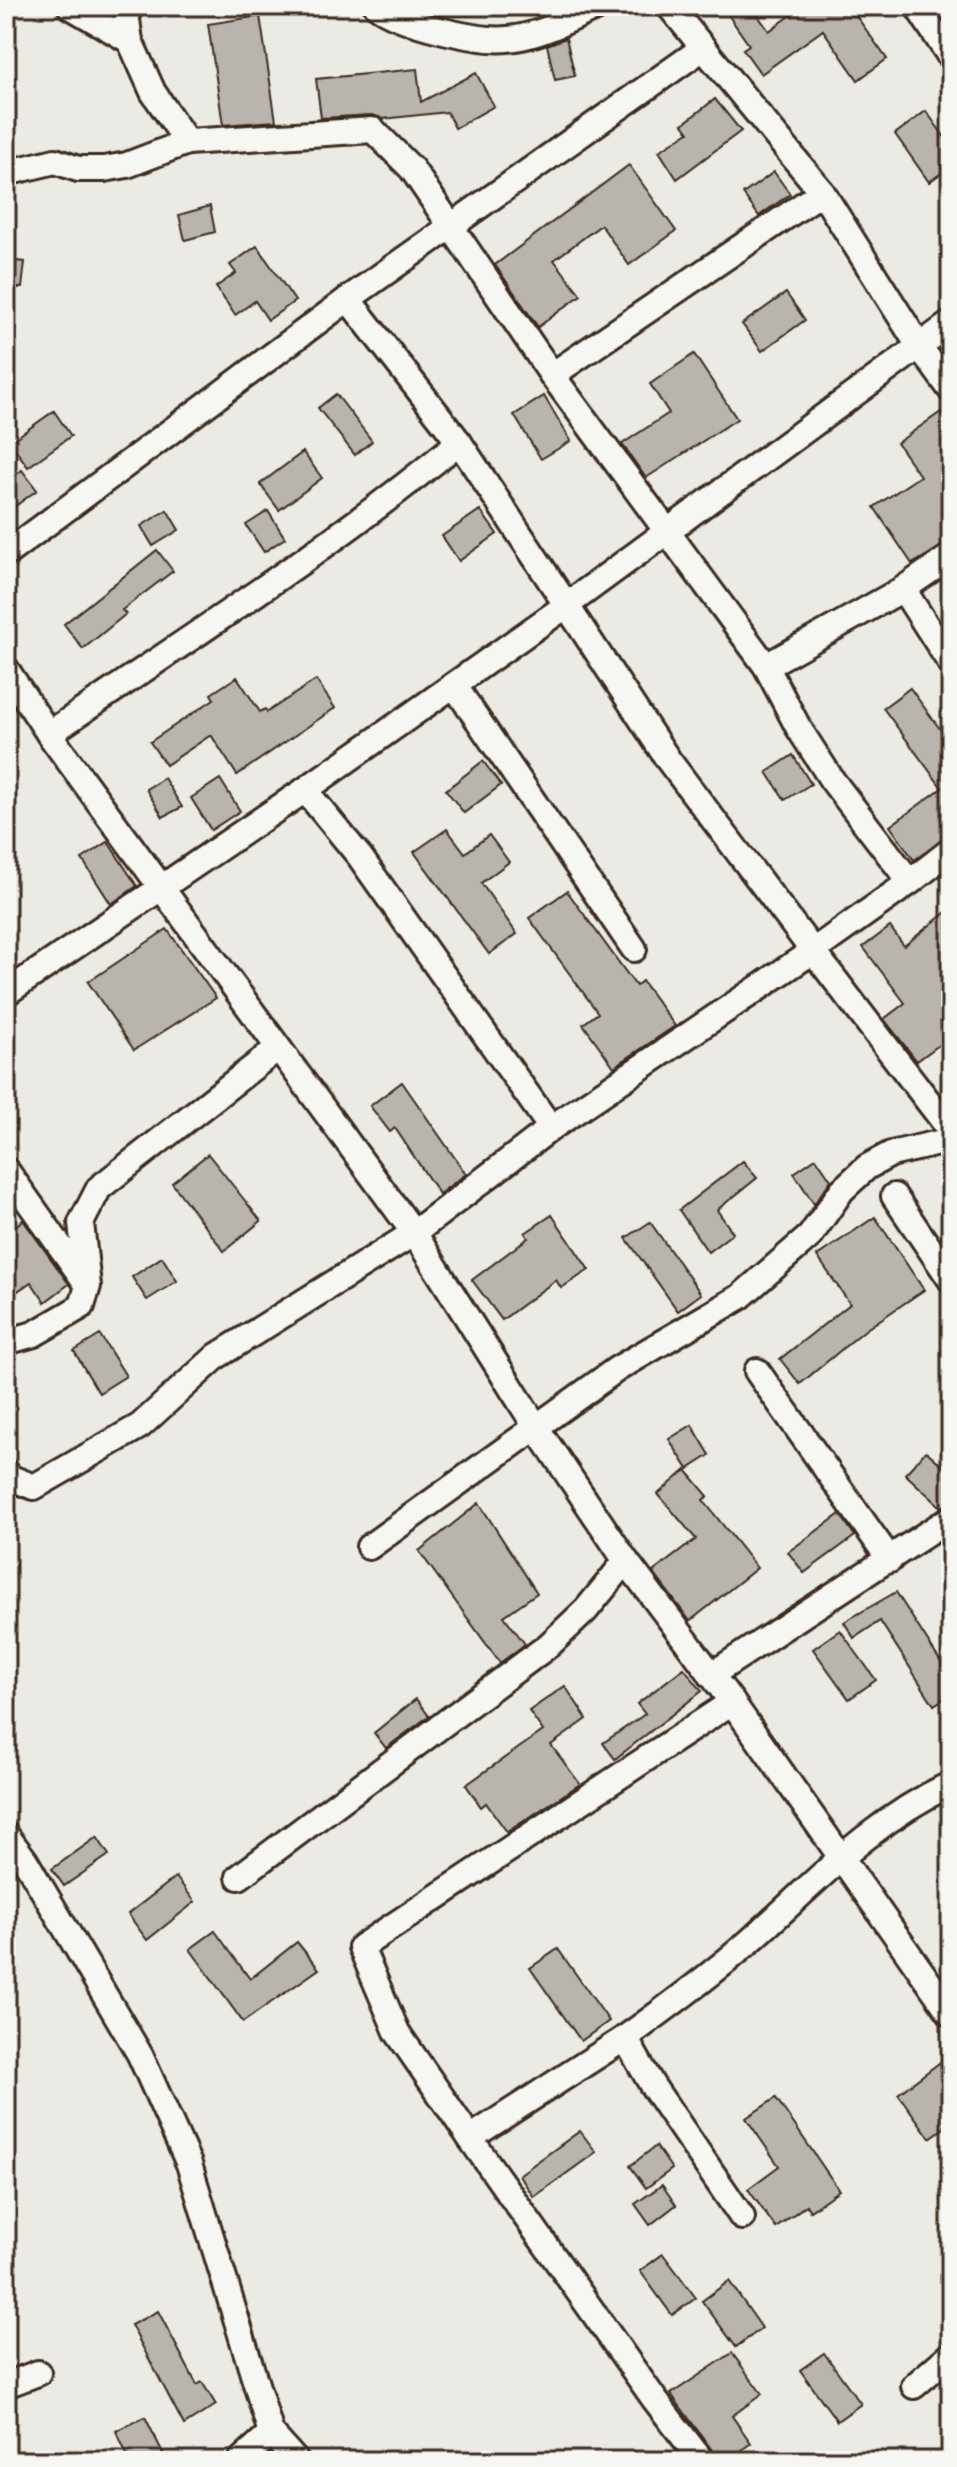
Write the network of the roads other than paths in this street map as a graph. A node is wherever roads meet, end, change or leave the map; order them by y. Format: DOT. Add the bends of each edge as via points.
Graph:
graph roads {
  1 [pos="70,6"];
  2 [pos="125,6"];
  3 [pos="377,6"];
  4 [pos="600,6"];
  5 [pos="669,6"];
  6 [pos="917,6"];
  7 [pos="130,41"];
  8 [pos="703,48"];
  9 [pos="951,58"];
  10 [pos="187,142"];
  11 [pos="6,173"];
  12 [pos="822,192"];
  13 [pos="450,226"];
  14 [pos="348,299"];
  15 [pos="951,323"];
  16 [pos="919,346"];
  17 [pos="552,375"];
  18 [pos="951,390"];
  19 [pos="459,442"];
  20 [pos="665,533"];
  21 [pos="6,554"];
  22 [pos="951,556"];
  23 [pos="903,589"];
  24 [pos="567,605"];
  25 [pos="951,664"];
  26 [pos="766,666"];
  27 [pos="6,669"];
  28 [pos="454,685"];
  29 [pos="49,734"];
  30 [pos="305,790"];
  31 [pos="951,850"];
  32 [pos="910,882"];
  33 [pos="161,888"];
  34 [pos="634,949"];
  35 [pos="813,951"];
  36 [pos="6,993"];
  37 [pos="278,1048"];
  38 [pos="551,1128"];
  39 [pos="951,1131"];
  40 [pos="951,1140"];
  41 [pos="6,1170"];
  42 [pos="894,1196"];
  43 [pos="414,1233"];
  44 [pos="951,1280"];
  45 [pos="88,1286"];
  46 [pos="6,1342"];
  47 [pos="757,1371"];
  48 [pos="536,1427"];
  49 [pos="6,1472"];
  50 [pos="951,1518"];
  51 [pos="369,1547"];
  52 [pos="890,1560"];
  53 [pos="626,1561"];
  54 [pos="711,1675"];
  55 [pos="732,1702"];
  56 [pos="951,1784"];
  57 [pos="6,1835"];
  58 [pos="840,1857"];
  59 [pos="239,1877"];
  60 [pos="951,2014"];
  61 [pos="625,2038"];
  62 [pos="470,2138"];
  63 [pos="742,2217"];
  64 [pos="951,2354"];
  65 [pos="38,2373"];
  66 [pos="6,2385"];
  67 [pos="914,2386"];
  68 [pos="271,2433"];
  69 [pos="240,2461"];
  70 [pos="296,2461"];
  71 [pos="702,2461"];
  1 -- 7 [label="street"];
  2 -- 7 [label="street"];
  3 -- 4 [label="street" via="403,21 505,40"];
  5 -- 8 [label="street"];
  6 -- 9 [label="street"];
  7 -- 10 [label="street" via="153,92"];
  8 -- 12 [label="street"];
  8 -- 13 [label="street"];
  10 -- 11 [label="street" via="104,169 78,169 55,161"];
  10 -- 13 [label="street" via="373,130 412,169"];
  12 -- 16 [label="street"];
  12 -- 17 [label="street"];
  13 -- 14 [label="street"];
  13 -- 17 [label="street"];
  14 -- 19 [label="street"];
  14 -- 21 [label="street"];
  15 -- 16 [label="street"];
  16 -- 18 [label="street"];
  16 -- 20 [label="street"];
  17 -- 20 [label="street"];
  19 -- 24 [label="street"];
  19 -- 29 [label="street" via="298,563"];
  20 -- 24 [label="street"];
  20 -- 26 [label="street"];
  22 -- 23 [label="street"];
  23 -- 25 [label="street"];
  23 -- 26 [label="street"];
  24 -- 28 [label="street"];
  24 -- 35 [label="street" via="669,761"];
  26 -- 32 [label="street" via="832,780"];
  27 -- 29 [label="street"];
  28 -- 30 [label="street"];
  28 -- 34 [label="street"];
  29 -- 33 [label="street"];
  30 -- 33 [label="street"];
  30 -- 38 [label="street" via="360,857"];
  31 -- 32 [label="street"];
  32 -- 35 [label="street"];
  33 -- 36 [label="street"];
  33 -- 37 [label="street"];
  35 -- 38 [label="street"];
  35 -- 39 [label="street"];
  37 -- 43 [label="street"];
  37 -- 45 [label="street" via="99,1188 81,1223"];
  38 -- 43 [label="street"];
  40 -- 48 [label="street" via="891,1154 867,1167 842,1190 810,1236 740,1297 617,1369"];
  41 -- 45 [label="street"];
  42 -- 44 [label="street"];
  43 -- 48 [label="street"];
  43 -- 49 [label="street" via="217,1356 140,1426 34,1487"];
  45 -- 46 [label="street" via="82,1306 34,1334"];
  47 -- 52 [label="street"];
  48 -- 51 [label="street"];
  48 -- 53 [label="street"];
  50 -- 52 [label="street"];
  52 -- 54 [label="street"];
  53 -- 54 [label="street"];
  53 -- 59 [label="street" via="549,1645"];
  54 -- 55 [label="street"];
  55 -- 58 [label="street"];
  55 -- 62 [label="street" via="361,1947 397,2032"];
  56 -- 58 [label="street" via="909,1803"];
  57 -- 68 [label="street" via="140,2055 189,2164"];
  58 -- 60 [label="street"];
  58 -- 61 [label="street" via="749,1942"];
  61 -- 62 [label="street"];
  61 -- 63 [label="street"];
  62 -- 71 [label="street"];
  64 -- 67 [label="street"];
  65 -- 66 [label="street"];
  68 -- 69 [label="street"];
  68 -- 70 [label="street"];
}
